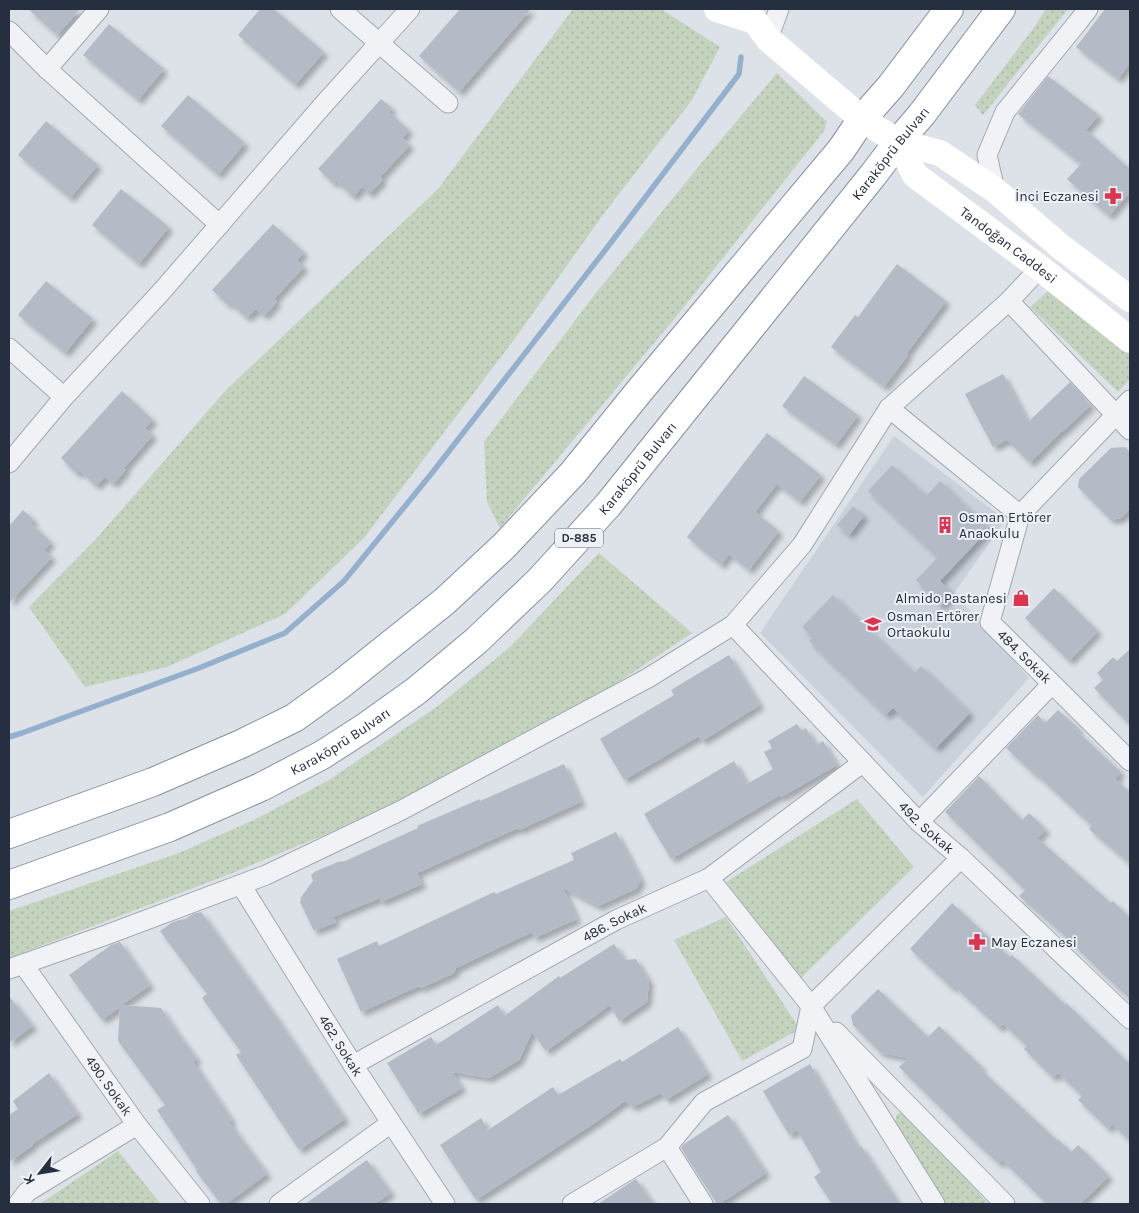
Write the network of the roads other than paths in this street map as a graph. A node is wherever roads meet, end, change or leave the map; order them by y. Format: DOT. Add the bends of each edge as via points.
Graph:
graph roads {
  1 [pos="99,9"];
  2 [pos="340,9"];
  3 [pos="410,9"];
  4 [pos="717,9"];
  5 [pos="780,9"];
  6 [pos="949,9"];
  7 [pos="1001,9"];
  8 [pos="1088,9"];
  9 [pos="9,31"];
  10 [pos="768,39"];
  11 [pos="379,44"];
  12 [pos="47,69"];
  13 [pos="448,103"];
  14 [pos="862,120"];
  15 [pos="898,142"];
  16 [pos="995,190"];
  17 [pos="220,225"];
  18 [pos="1040,268"];
  19 [pos="1130,299"];
  20 [pos="1008,301"];
  21 [pos="1130,340"];
  22 [pos="9,348"];
  23 [pos="64,397"];
  24 [pos="1130,400"];
  25 [pos="889,408"];
  26 [pos="1116,414"];
  27 [pos="1130,430"];
  28 [pos="9,464"];
  29 [pos="1020,515"];
  30 [pos="733,625"];
  31 [pos="1052,684"];
  32 [pos="861,761"];
  33 [pos="1130,761"];
  34 [pos="919,822"];
  35 [pos="9,834"];
  36 [pos="961,858"];
  37 [pos="709,878"];
  38 [pos="9,884"];
  39 [pos="241,885"];
  40 [pos="16,967"];
  41 [pos="811,1006"];
  42 [pos="1130,1019"];
  43 [pos="353,1065"];
  44 [pos="391,1123"];
  45 [pos="137,1125"];
  46 [pos="667,1147"];
  47 [pos="18,1204"];
  48 [pos="200,1204"];
  49 [pos="279,1204"];
  50 [pos="445,1204"];
  51 [pos="572,1204"];
  52 [pos="703,1204"];
  53 [pos="935,1204"];
  54 [pos="1005,1204"];
  1 -- 12 [label="street"];
  2 -- 11 [label="street"];
  3 -- 11 [label="street"];
  4 -- 10 [label="main road" via="756,22"];
  5 -- 10 [label="street"];
  6 -- 14 [label="highway"];
  7 -- 15 [label="highway, Karaköprü Bulvarı / D-885"];
  8 -- 16 [label="street" via="1005,112 987,156"];
  9 -- 12 [label="street"];
  10 -- 14 [label="main road"];
  11 -- 13 [label="street"];
  11 -- 17 [label="street"];
  12 -- 17 [label="street"];
  14 -- 15 [label="main road"];
  14 -- 35 [label="highway" via="841,150 573,473 504,546 445,601 340,686 294,718 153,782"];
  15 -- 16 [label="main road" via="940,153"];
  15 -- 18 [label="main road, Tandoğan Caddesi" via="915,175"];
  15 -- 38 [label="highway, Karaköprü Bulvarı / D-885" via="608,505 540,580 423,685 322,755 261,787 170,827"];
  16 -- 19 [label="main road" via="1061,247"];
  17 -- 23 [label="street"];
  18 -- 20 [label="street"];
  18 -- 21 [label="main road, Tandoğan Caddesi"];
  20 -- 25 [label="street"];
  20 -- 26 [label="street"];
  22 -- 23 [label="street"];
  23 -- 28 [label="street"];
  24 -- 26 [label="street"];
  25 -- 29 [label="street"];
  25 -- 30 [label="street" via="802,545"];
  26 -- 27 [label="street"];
  26 -- 29 [label="street"];
  29 -- 31 [label="street, 484. Sokak" via="990,622"];
  30 -- 32 [label="street, 492. Sokak"];
  30 -- 39 [label="street" via="648,678 400,811"];
  31 -- 33 [label="street, 484. Sokak"];
  31 -- 34 [label="street"];
  32 -- 34 [label="street, 492. Sokak"];
  32 -- 37 [label="street, 486. Sokak"];
  34 -- 36 [label="street, 492. Sokak"];
  36 -- 41 [label="street"];
  36 -- 42 [label="street, 492. Sokak"];
  37 -- 41 [label="street"];
  37 -- 43 [label="street, 486. Sokak" via="616,920"];
  39 -- 40 [label="street"];
  39 -- 43 [label="street, 462. Sokak"];
  40 -- 45 [label="street, 490. Sokak"];
  41 -- 46 [label="street" via="802,1049 704,1102"];
  41 -- 53 [label="street"];
  41 -- 54 [label="street"];
  43 -- 44 [label="street, 462. Sokak"];
  44 -- 49 [label="street"];
  44 -- 50 [label="street, 462. Sokak"];
  45 -- 47 [label="street" via="27,1192"];
  45 -- 48 [label="street, 490. Sokak"];
  46 -- 51 [label="street"];
  46 -- 52 [label="street"];
}
